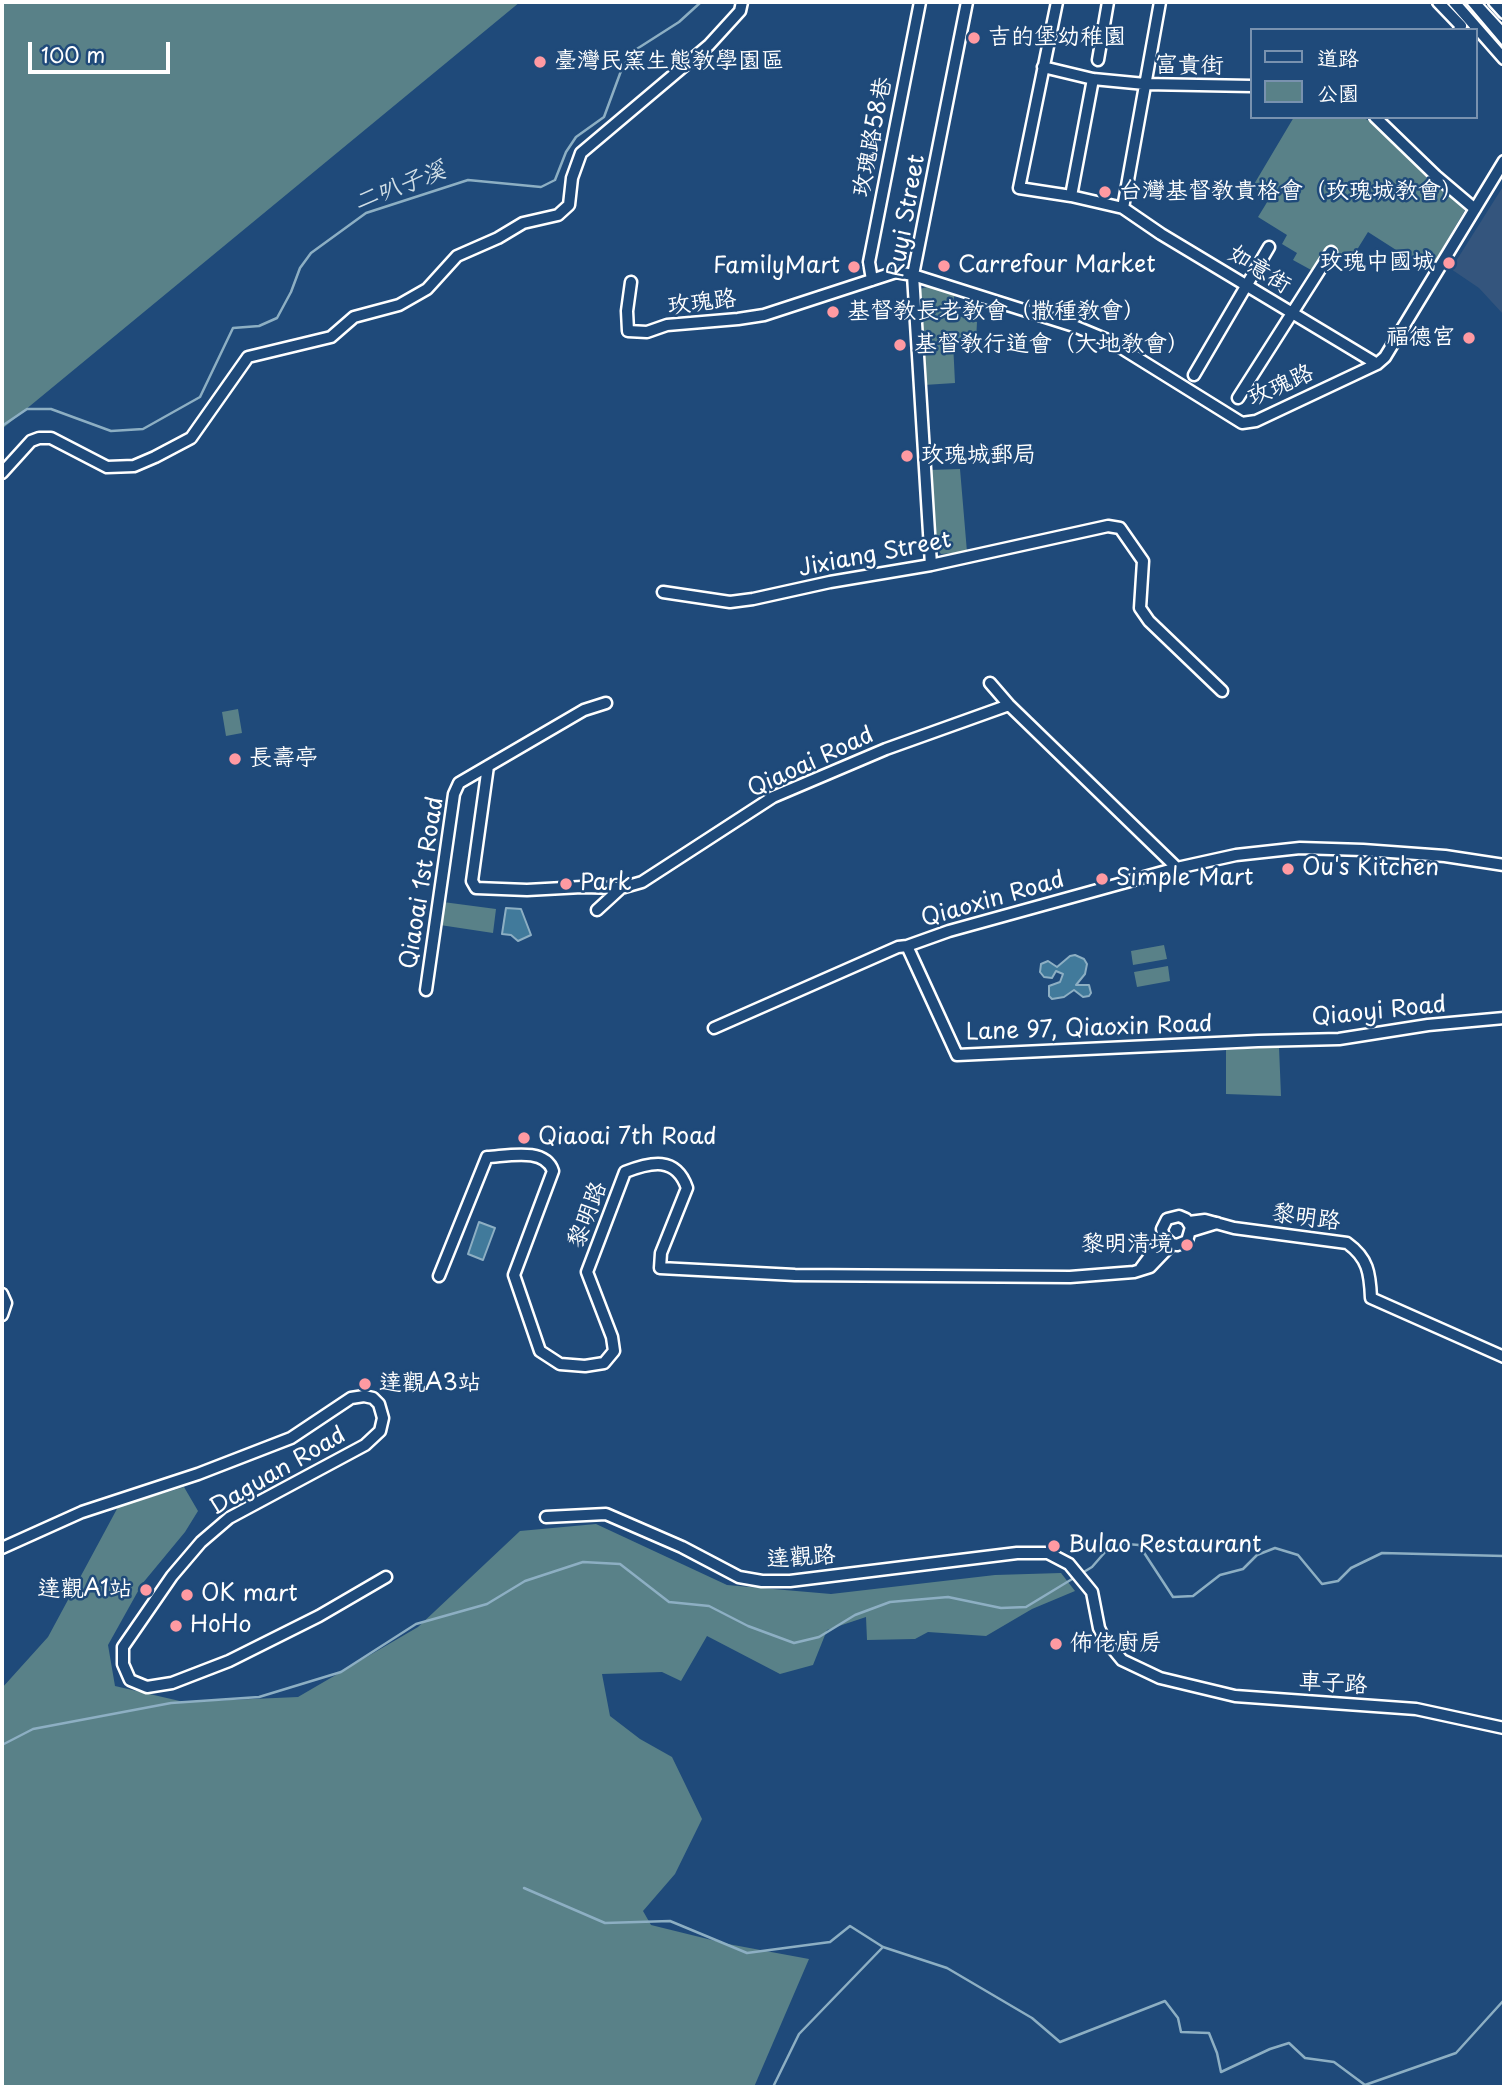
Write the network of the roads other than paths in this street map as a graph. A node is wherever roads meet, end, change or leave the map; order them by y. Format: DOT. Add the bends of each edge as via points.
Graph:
graph roads {
  1 [pos="742,2"];
  2 [pos="919,2"];
  3 [pos="967,2"];
  4 [pos="1057,2"];
  5 [pos="1108,2"];
  6 [pos="1160,2"];
  7 [pos="1438,2"];
  8 [pos="1454,2"];
  9 [pos="1494,2"];
  10 [pos="1500,2"];
  11 [pos="1504,6"];
  12 [pos="1504,13"];
  13 [pos="1460,28"];
  14 [pos="1477,28"];
  15 [pos="1478,29"];
  16 [pos="1504,59"];
  17 [pos="1098,60"];
  18 [pos="1043,67"];
  19 [pos="1093,79"];
  20 [pos="1145,84"];
  21 [pos="1250,86"];
  22 [pos="1377,119"];
  23 [pos="1504,161"];
  24 [pos="1071,196"];
  25 [pos="1123,208"];
  26 [pos="1475,209"];
  27 [pos="1269,247"];
  28 [pos="1331,252"];
  29 [pos="913,275"];
  30 [pos="872,280"];
  31 [pos="631,282"];
  32 [pos="1247,285"];
  33 [pos="1291,312"];
  34 [pos="1377,364"];
  35 [pos="1194,375"];
  36 [pos="1238,398"];
  37 [pos="2,473"];
  38 [pos="931,565"];
  39 [pos="663,592"];
  40 [pos="990,683"];
  41 [pos="1222,691"];
  42 [pos="606,703"];
  43 [pos="1009,705"];
  44 [pos="488,766"];
  45 [pos="1504,865"];
  46 [pos="1177,868"];
  47 [pos="621,888"];
  48 [pos="597,909"];
  49 [pos="907,946"];
  50 [pos="426,990"];
  51 [pos="1504,1018"];
  52 [pos="714,1028"];
  53 [pos="1258,1041"];
  54 [pos="1190,1227"];
  55 [pos="1168,1241"];
  56 [pos="439,1276"];
  57 [pos="2,1294"];
  58 [pos="2,1315"];
  59 [pos="1504,1357"];
  60 [pos="546,1517"];
  61 [pos="2,1548"];
  62 [pos="386,1577"];
  63 [pos="1160,1678"];
  64 [pos="1504,1728"];
  1 -- 37 [label="street" via="740,11 709,45 581,153 569,205 558,215 523,223 457,256 427,289 399,305 354,317 331,337 248,357 191,438 155,457 134,466 107,467 51,438 39,438"];
  2 -- 30 [label="street, 玫瑰路58巷" via="869,262"];
  3 -- 29 [label="street, Ruyi Street"];
  4 -- 18 [label="street"];
  5 -- 17 [label="street"];
  6 -- 20 [label="street"];
  7 -- 13 [label="street"];
  8 -- 14 [label="street"];
  9 -- 12 [label="street"];
  10 -- 11 [label="street"];
  15 -- 16 [label="street"];
  18 -- 19 [label="street, 富貴街"];
  18 -- 24 [label="street, 如意街" via="1018,188"];
  19 -- 20 [label="street, 富貴街"];
  19 -- 24 [label="street"];
  20 -- 21 [label="street, 富貴街"];
  20 -- 25 [label="street"];
  22 -- 26 [label="street"];
  23 -- 26 [label="street, 玫瑰路"];
  24 -- 25 [label="street, 如意街"];
  25 -- 32 [label="street, 如意街"];
  26 -- 34 [label="street, 玫瑰路"];
  27 -- 32 [label="street"];
  28 -- 33 [label="street"];
  29 -- 30 [label="street, 玫瑰路" via="896,272"];
  29 -- 34 [label="street, 玫瑰路" via="1110,341 1242,422 1256,421"];
  29 -- 38 [label="street, Ruyi Street"];
  30 -- 31 [label="street, 玫瑰路" via="764,315 667,325 647,332 628,331"];
  32 -- 33 [label="street, 如意街"];
  32 -- 35 [label="street"];
  33 -- 34 [label="street, 如意街"];
  33 -- 36 [label="street"];
  38 -- 39 [label="street, Jixiang Street" via="730,602"];
  38 -- 41 [label="street, Jixiang Street" via="1094,528 1121,528 1143,561 1140,608"];
  40 -- 43 [label="street"];
  42 -- 44 [label="street, Qiaoai 1st Road" via="584,710"];
  43 -- 46 [label="street"];
  43 -- 47 [label="street, Qiaoai Road" via="886,749 773,797 642,882"];
  44 -- 47 [label="street" via="472,881 476,888"];
  44 -- 50 [label="street, Qiaoai 1st Road" via="459,783 454,794"];
  45 -- 46 [label="street, Qiaoxin Road" via="1433,855 1300,848"];
  46 -- 49 [label="street, Qiaoxin Road"];
  47 -- 48 [label="street"];
  49 -- 52 [label="street, Qiaoxin Road"];
  49 -- 53 [label="street, Lane 97, Qiaoxin Road" via="957,1055"];
  51 -- 53 [label="street, Qiaoyi Road" via="1339,1039"];
  54 -- 55 [label="street, 黎明路" via="1187,1241"];
  54 -- 55 [label="street, 黎明路" via="1179,1216 1171,1216 1163,1225"];
  54 -- 59 [label="street, 黎明路" via="1218,1223 1347,1242 1360,1252 1370,1276 1371,1298"];
  55 -- 56 [label="street, 黎明路" via="1150,1267 1069,1277 795,1275 660,1268 661,1253 687,1188 683,1175 673,1167 645,1164 625,1172 587,1272 614,1351 604,1363 560,1364 540,1351 514,1275 553,1171 545,1158 488,1157"];
  57 -- 58 [label="street" via="6,1303"];
  60 -- 63 [label="street, 達觀路" via="606,1514 739,1577 762,1581 1048,1553 1069,1564 1092,1592 1099,1628 1122,1660"];
  61 -- 62 [label="street, Daguan Road" via="82,1513 291,1438 351,1398 364,1396 379,1405 380,1431 365,1444 229,1518 201,1542 123,1647 123,1664 130,1680 147,1687 172,1683 229,1661"];
  63 -- 64 [label="street, 車子路" via="1235,1696 1416,1709"];
}
